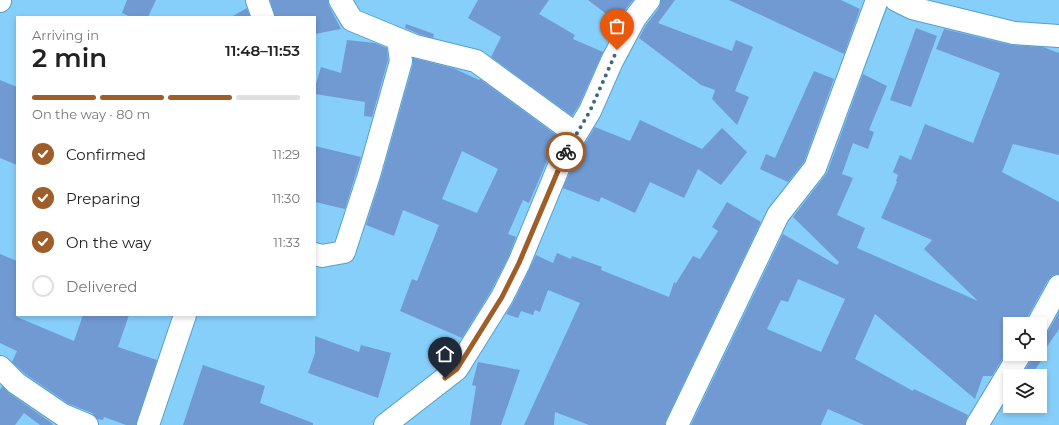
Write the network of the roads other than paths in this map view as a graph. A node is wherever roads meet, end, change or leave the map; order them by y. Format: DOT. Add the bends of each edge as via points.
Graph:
graph roads {
  1 [pos="257,0"];
  2 [pos="340,0"];
  3 [pos="649,0"];
  4 [pos="877,0"];
  5 [pos="896,0"];
  6 [pos="263,16"];
  7 [pos="1059,36"];
  8 [pos="398,39"];
  9 [pos="576,134"];
  10 [pos="316,254"];
  11 [pos="1059,286"];
  12 [pos="185,316"];
  13 [pos="1042,317"];
  14 [pos="1016,361"];
  15 [pos="0,367"];
  16 [pos="62,420"];
  17 [pos="87,425"];
  18 [pos="148,425"];
  19 [pos="385,425"];
  20 [pos="677,425"];
  21 [pos="977,425"];
  1 -- 6 [label="street"];
  2 -- 8 [label="street" via="352,20"];
  3 -- 9 [label="street" via="635,18 590,111"];
  4 -- 20 [label="street" via="815,168 778,215"];
  5 -- 7 [label="street" via="912,8 1014,33"];
  8 -- 9 [label="street" via="415,46 476,61"];
  8 -- 10 [label="street" via="401,61 344,252 322,256"];
  9 -- 19 [label="street" via="564,154 519,263 502,297 457,369"];
  11 -- 13 [label="street"];
  12 -- 18 [label="street"];
  14 -- 21 [label="street"];
  15 -- 16 [label="street"];
  16 -- 17 [label="street"];
}
